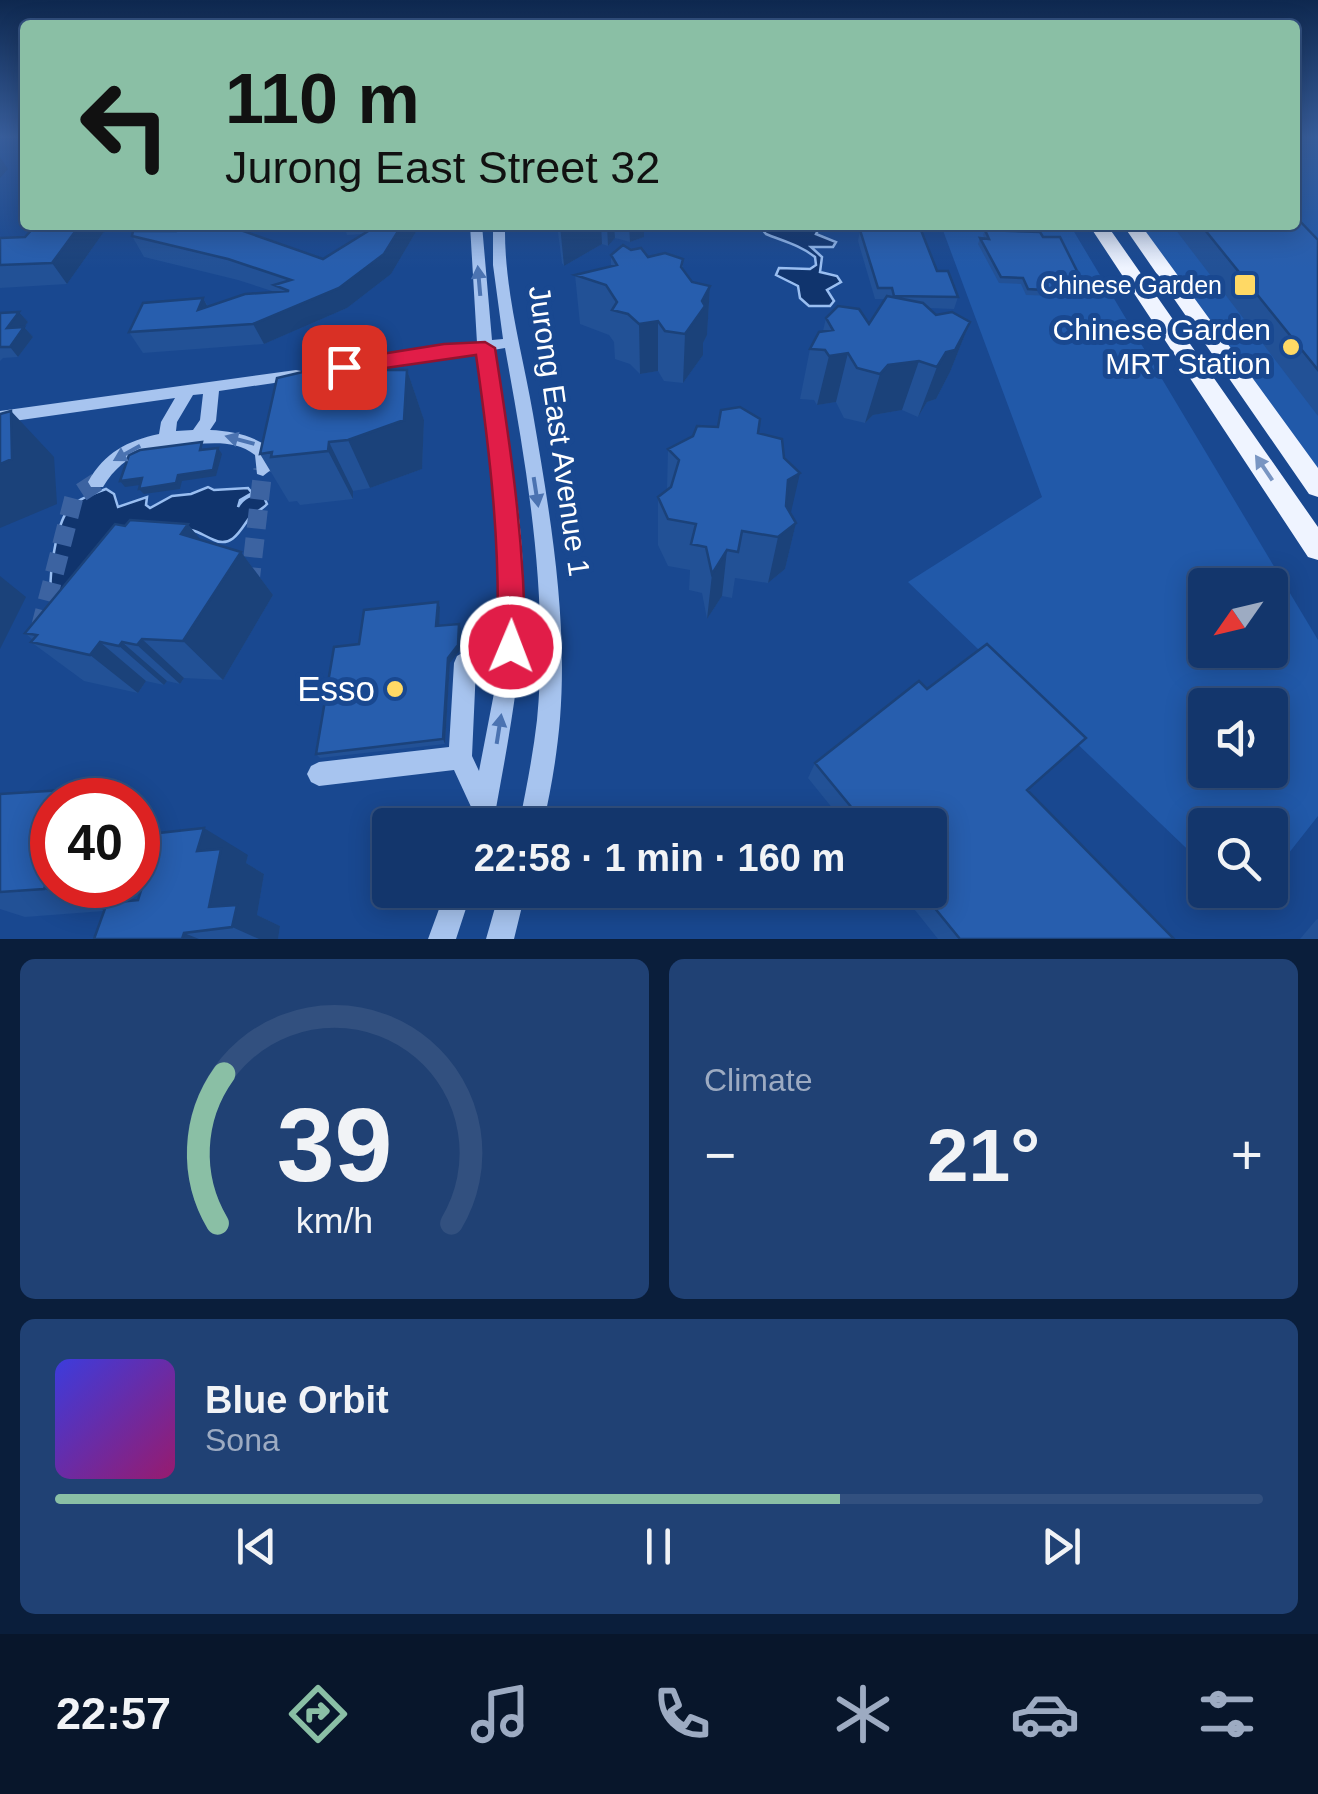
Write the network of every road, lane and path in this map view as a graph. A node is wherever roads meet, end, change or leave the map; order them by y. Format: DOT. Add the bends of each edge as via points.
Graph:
graph roads {
  1 [pos="476,230"];
  2 [pos="500,230"];
  3 [pos="1101,230"];
  4 [pos="1136,230"];
  5 [pos="512,338"];
  6 [pos="485,343"];
  7 [pos="211,388"];
  8 [pos="187,391"];
  9 [pos="0,417"];
  10 [pos="196,438"];
  11 [pos="168,441"];
  12 [pos="263,469"];
  13 [pos="98,482"];
  14 [pos="1318,487"];
  15 [pos="1318,549"];
  16 [pos="511,636"];
  17 [pos="460,757"];
  18 [pos="319,774"];
  19 [pos="479,808"];
  20 [pos="485,808"];
  21 [pos="533,808"];
  22 [pos="453,908"];
  23 [pos="509,908"];
  24 [pos="442,939"];
  25 [pos="500,939"];
  6 -- 1 [label="street, Jurong East Avenue 1, one-way"];
  2 -- 5 [label="street, Jurong East Avenue 1"];
  15 -- 3 [label="main road, one-way"];
  4 -- 14 [label="main road"];
  5 -- 6 [label="street"];
  5 -- 21 [label="street, Jurong East Avenue 1, one-way" via="547,562 554,656"];
  6 -- 7 [label="street"];
  6 -- 16 [label="street, Jurong East Avenue 1" via="508,499"];
  7 -- 8 [label="street"];
  7 -- 10 [label="street" via="210,414"];
  8 -- 9 [label="street"];
  8 -- 11 [label="street" via="169,422"];
  10 -- 11 [label="street"];
  12 -- 10 [label="street, one-way" via="264,452 256,443 227,435"];
  11 -- 13 [label="street, one-way" via="130,449"];
  16 -- 17 [label="street" via="464,662"];
  20 -- 16 [label="street, Jurong East Avenue 1, one-way"];
  17 -- 18 [label="street"];
  17 -- 19 [label="street"];
  22 -- 24 [label="street"];
  23 -- 25 [label="street"];
}
